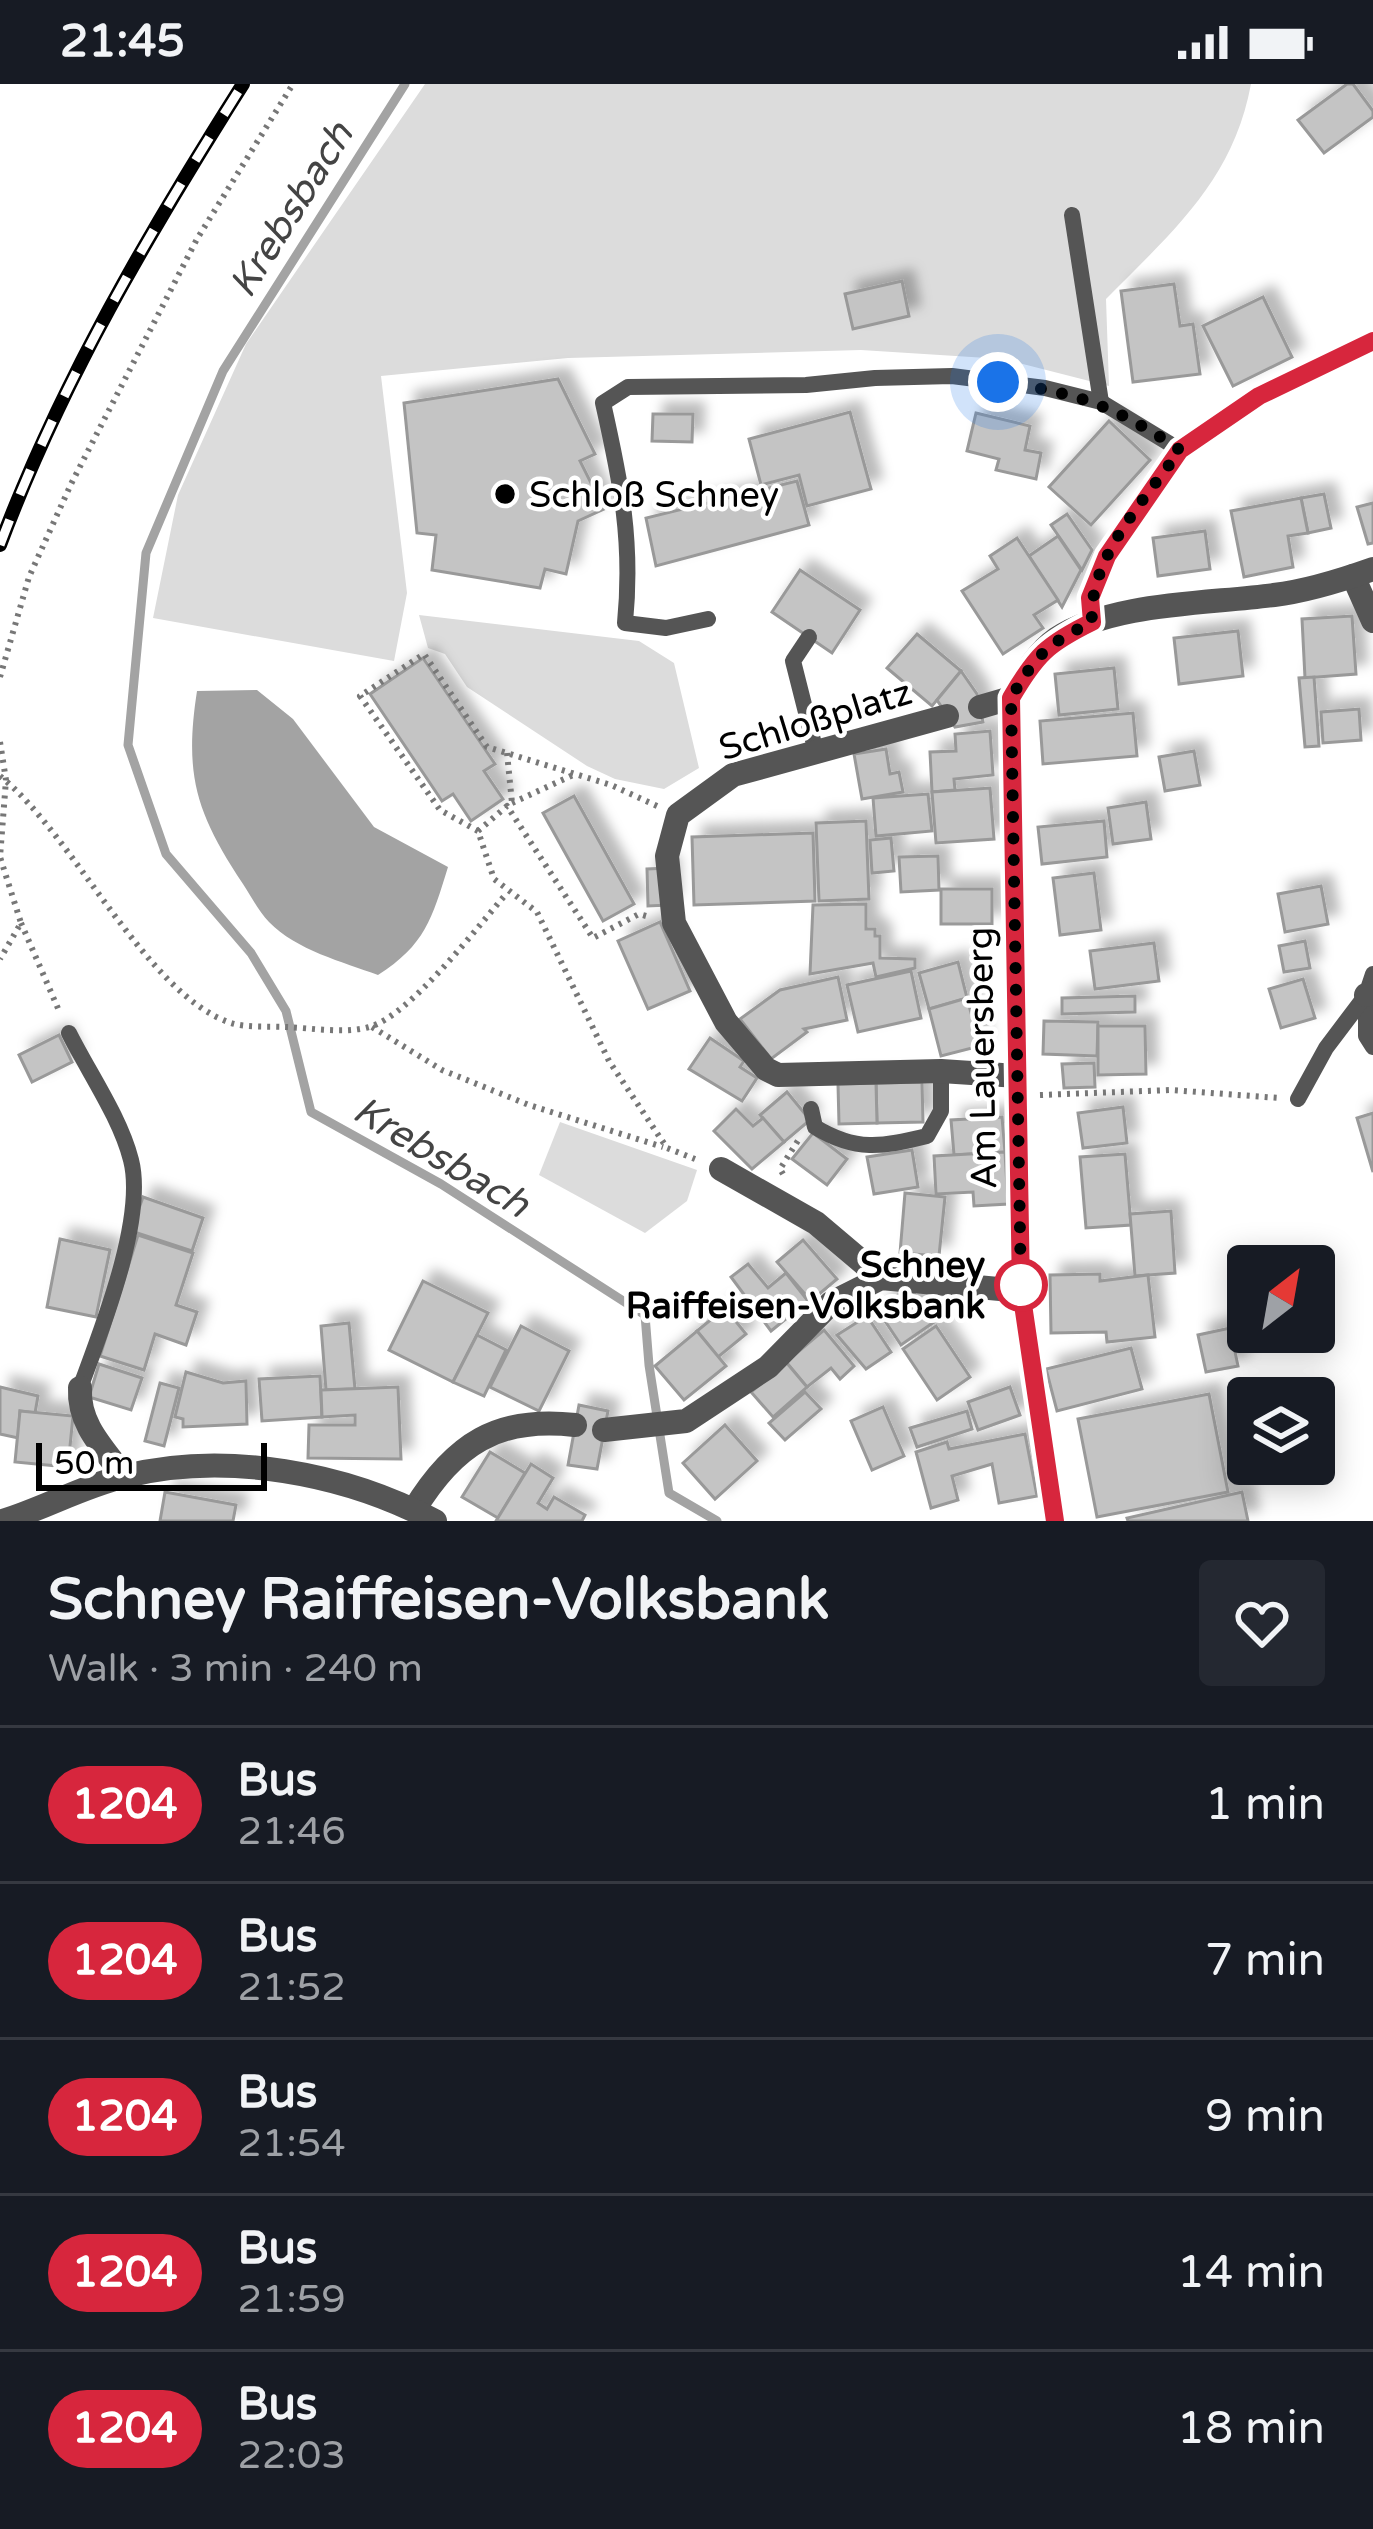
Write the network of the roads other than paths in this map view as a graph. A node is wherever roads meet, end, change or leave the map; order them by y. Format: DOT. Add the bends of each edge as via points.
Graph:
graph roads {
  1 [pos="1072,215"];
  2 [pos="1373,341"];
  3 [pos="1101,402"];
  4 [pos="1180,450"];
  5 [pos="1363,572"];
  6 [pos="708,619"];
  7 [pos="1373,621"];
  8 [pos="1092,622"];
  9 [pos="809,638"];
  10 [pos="1011,698"];
  11 [pos="980,707"];
  12 [pos="947,716"];
  13 [pos="816,752"];
  14 [pos="1371,987"];
  15 [pos="69,1034"];
  16 [pos="1373,1047"];
  17 [pos="940,1071"];
  18 [pos="1018,1076"];
  19 [pos="1298,1099"];
  20 [pos="812,1109"];
  21 [pos="721,1169"];
  22 [pos="881,1277"];
  23 [pos="1021,1291"];
  24 [pos="80,1388"];
  25 [pos="575,1425"];
  26 [pos="604,1430"];
  27 [pos="124,1476"];
  28 [pos="424,1515"];
  29 [pos="3,1521"];
  30 [pos="1055,1521"];
  1 -- 3 [label="lane"];
  2 -- 4 [label="street" via="1259,396"];
  3 -- 4 [label="lane"];
  3 -- 6 [label="lane" via="952,376 628,387 603,403 626,502 626,623 665,628"];
  4 -- 8 [label="street" via="1107,556 1090,598"];
  5 -- 7 [label="street"];
  5 -- 8 [label="street" via="1280,594"];
  8 -- 10 [label="street" via="1053,640"];
  9 -- 13 [label="lane" via="793,661"];
  10 -- 11 [label="street"];
  10 -- 18 [label="street, Am Lauersberg"];
  12 -- 13 [label="street, Schloßplatz"];
  13 -- 17 [label="street, Schloßplatz" via="733,775 678,815 667,856 674,923 726,1022 766,1070 794,1077"];
  14 -- 16 [label="lane" via="1366,1036"];
  14 -- 19 [label="lane"];
  15 -- 24 [label="lane" via="134,1178 120,1269"];
  17 -- 18 [label="street"];
  17 -- 20 [label="lane" via="941,1111 927,1136 888,1146 840,1143 815,1127"];
  18 -- 23 [label="street, Am Lauersberg"];
  21 -- 22 [label="street" via="816,1223"];
  22 -- 23 [label="street"];
  22 -- 26 [label="street" via="831,1303 768,1367 686,1421"];
  23 -- 30 [label="street, Am Lauersberg"];
  24 -- 27 [label="street" via="88,1427"];
  25 -- 28 [label="street" via="533,1422 491,1432 439,1473"];
  27 -- 28 [label="street" via="257,1468 350,1486"];
  27 -- 29 [label="street"];
}
